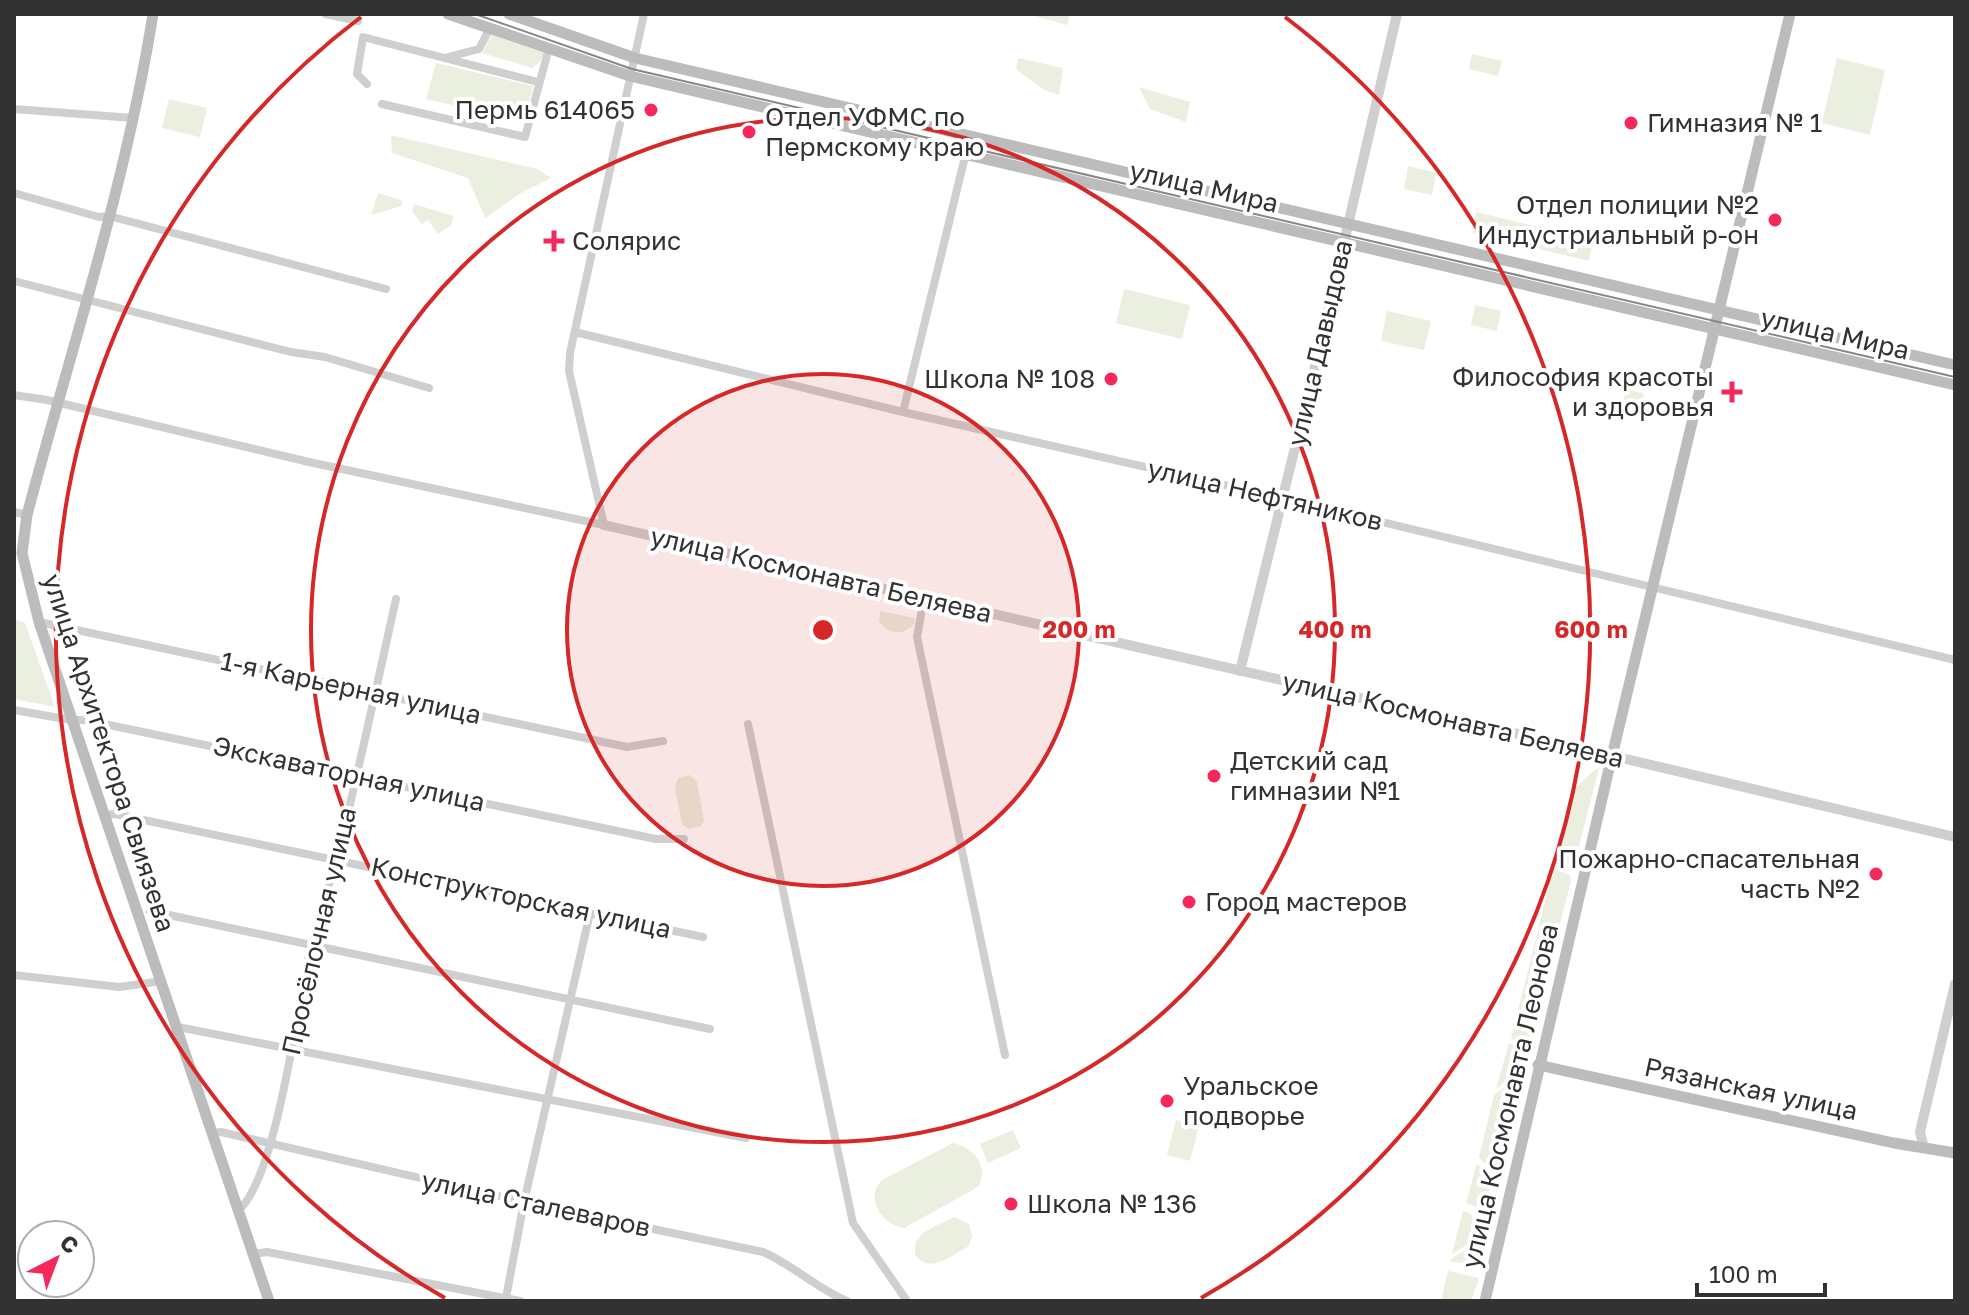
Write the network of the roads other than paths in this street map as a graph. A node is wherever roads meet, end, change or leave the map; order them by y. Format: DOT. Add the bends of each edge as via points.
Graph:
graph roads {
  1 [pos="153,14"];
  2 [pos="159,14"];
  3 [pos="326,14"];
  4 [pos="448,14"];
  5 [pos="509,14"];
  6 [pos="644,14"];
  7 [pos="1397,14"];
  8 [pos="1790,14"];
  9 [pos="358,21"];
  10 [pos="490,28"];
  11 [pos="549,48"];
  12 [pos="446,57"];
  13 [pos="635,58"];
  14 [pos="630,76"];
  15 [pos="538,82"];
  16 [pos="367,84"];
  17 [pos="382,104"];
  18 [pos="14,109"];
  19 [pos="133,118"];
  20 [pos="970,136"];
  21 [pos="966,154"];
  22 [pos="14,193"];
  23 [pos="109,216"];
  24 [pos="1348,224"];
  25 [pos="1344,242"];
  26 [pos="14,281"];
  27 [pos="386,289"];
  28 [pos="85,301"];
  29 [pos="1719,310"];
  30 [pos="1715,329"];
  31 [pos="575,332"];
  32 [pos="1955,365"];
  33 [pos="1955,385"];
  34 [pos="429,388"];
  35 [pos="14,395"];
  36 [pos="57,402"];
  37 [pos="903,412"];
  38 [pos="1282,498"];
  39 [pos="14,512"];
  40 [pos="27,515"];
  41 [pos="604,525"];
  42 [pos="18,546"];
  43 [pos="1652,589"];
  44 [pos="924,598"];
  45 [pos="396,599"];
  46 [pos="39,622"];
  47 [pos="1955,660"];
  48 [pos="1240,671"];
  49 [pos="375,692"];
  50 [pos="14,710"];
  51 [pos="71,720"];
  52 [pos="748,724"];
  53 [pos="663,741"];
  54 [pos="1612,756"];
  55 [pos="356,775"];
  56 [pos="104,815"];
  57 [pos="1955,837"];
  58 [pos="684,839"];
  59 [pos="337,858"];
  60 [pos="150,911"];
  61 [pos="590,913"];
  62 [pos="703,937"];
  63 [pos="311,945"];
  64 [pos="14,975"];
  65 [pos="162,981"];
  66 [pos="1955,984"];
  67 [pos="570,999"];
  68 [pos="178,1027"];
  69 [pos="710,1029"];
  70 [pos="291,1047"];
  71 [pos="1005,1055"];
  72 [pos="1538,1065"];
  73 [pos="548,1098"];
  74 [pos="213,1133"];
  75 [pos="746,1138"];
  76 [pos="271,1144"];
  77 [pos="1924,1148"];
  78 [pos="1955,1153"];
  79 [pos="524,1202"];
  80 [pos="239,1210"];
  81 [pos="253,1254"];
  82 [pos="506,1298"];
  83 [pos="269,1301"];
  84 [pos="520,1301"];
  85 [pos="847,1301"];
  86 [pos="907,1301"];
  87 [pos="1485,1301"];
  1 -- 19 [label="main road, улица Архитектора Свиязева"];
  2 -- 19 [label="main road, улица Архитектора Свиязева" via="148,78"];
  3 -- 9 [label="street"];
  4 -- 10 [label="main road, улица Мира"];
  5 -- 13 [label="main road, улица Мира"];
  6 -- 13 [label="street"];
  7 -- 24 [label="street, улица Давыдова"];
  8 -- 29 [label="main road, улица Космонавта Леонова"];
  10 -- 11 [label="main road, улица Мира"];
  10 -- 12 [label="street" via="479,49"];
  11 -- 14 [label="main road, улица Мира"];
  11 -- 15 [label="street"];
  12 -- 15 [label="street"];
  12 -- 16 [label="street" via="363,37 357,74"];
  13 -- 14 [label="street"];
  13 -- 20 [label="main road, улица Мира"];
  14 -- 21 [label="main road, улица Мира"];
  14 -- 31 [label="street"];
  15 -- 17 [label="street" via="525,137"];
  18 -- 19 [label="street"];
  19 -- 23 [label="main road, улица Архитектора Свиязева"];
  20 -- 21 [label="street"];
  20 -- 24 [label="main road, улица Мира"];
  21 -- 25 [label="main road, улица Мира"];
  21 -- 37 [label="street"];
  22 -- 23 [label="street"];
  23 -- 27 [label="street"];
  23 -- 28 [label="main road, улица Архитектора Свиязева"];
  24 -- 25 [label="street, улица Давыдова"];
  24 -- 29 [label="main road, улица Мира"];
  25 -- 30 [label="main road, улица Мира"];
  25 -- 38 [label="street, улица Давыдова"];
  26 -- 28 [label="street"];
  28 -- 34 [label="street" via="325,357"];
  28 -- 36 [label="main road, улица Архитектора Свиязева"];
  29 -- 30 [label="main road, улица Космонавта Леонова"];
  29 -- 32 [label="main road, улица Мира"];
  30 -- 33 [label="main road, улица Мира"];
  30 -- 43 [label="main road, улица Космонавта Леонова"];
  31 -- 37 [label="street, улица Нефтяников"];
  31 -- 41 [label="street" via="569,371"];
  35 -- 36 [label="street, улица Космонавта Беляева"];
  36 -- 40 [label="main road, улица Архитектора Свиязева"];
  36 -- 41 [label="street, улица Космонавта Беляева"];
  37 -- 38 [label="street, улица Нефтяников"];
  38 -- 43 [label="street, улица Нефтяников"];
  38 -- 48 [label="street, улица Давыдова"];
  39 -- 40 [label="street"];
  40 -- 42 [label="main road, улица Архитектора Свиязева"];
  41 -- 44 [label="street, улица Космонавта Беляева"];
  42 -- 46 [label="main road, улица Архитектора Свиязева"];
  43 -- 47 [label="street, улица Нефтяников"];
  43 -- 54 [label="main road, улица Космонавта Леонова"];
  44 -- 48 [label="street, улица Космонавта Беляева"];
  44 -- 71 [label="street" via="917,637"];
  45 -- 49 [label="street, Просёлочная улица"];
  46 -- 49 [label="street, 1-я Карьерная улица"];
  46 -- 51 [label="main road, улица Архитектора Свиязева"];
  48 -- 54 [label="street, улица Космонавта Беляева"];
  49 -- 53 [label="street, 1-я Карьерная улица" via="627,747"];
  49 -- 55 [label="street, Просёлочная улица"];
  50 -- 51 [label="street, Экскаваторная улица"];
  51 -- 55 [label="street, Экскаваторная улица"];
  51 -- 56 [label="main road, улица Архитектора Свиязева"];
  52 -- 86 [label="street" via="853,1223"];
  54 -- 57 [label="street, улица Космонавта Беляева"];
  54 -- 72 [label="main road, улица Космонавта Леонова"];
  55 -- 58 [label="street, Экскаваторная улица" via="656,839"];
  55 -- 59 [label="street, Просёлочная улица"];
  56 -- 59 [label="street, Конструкторская улица"];
  56 -- 65 [label="main road, улица Архитектора Свиязева"];
  59 -- 61 [label="street, Конструкторская улица"];
  59 -- 63 [label="street, Просёлочная улица"];
  60 -- 63 [label="street"];
  61 -- 62 [label="street, Конструкторская улица"];
  61 -- 67 [label="street"];
  63 -- 67 [label="street"];
  63 -- 70 [label="street, Просёлочная улица"];
  64 -- 65 [label="street" via="119,987"];
  65 -- 68 [label="main road, улица Архитектора Свиязева"];
  66 -- 77 [label="street" via="1920,1132"];
  67 -- 69 [label="street"];
  67 -- 73 [label="street"];
  68 -- 70 [label="street"];
  68 -- 74 [label="main road, улица Архитектора Свиязева"];
  70 -- 73 [label="street"];
  70 -- 76 [label="street, Просёлочная улица"];
  72 -- 77 [label="main road, Рязанская улица"];
  72 -- 87 [label="main road, улица Космонавта Леонова"];
  73 -- 75 [label="street"];
  73 -- 79 [label="street"];
  74 -- 76 [label="street, улица Сталеваров"];
  74 -- 80 [label="main road, улица Архитектора Свиязева"];
  76 -- 79 [label="street, улица Сталеваров"];
  76 -- 80 [label="street, Просёлочная улица" via="248,1202"];
  77 -- 78 [label="main road, Рязанская улица"];
  79 -- 82 [label="street"];
  79 -- 85 [label="street, улица Сталеваров" via="763,1252"];
  80 -- 81 [label="main road, улица Архитектора Свиязева"];
  81 -- 82 [label="street" via="267,1252"];
  81 -- 83 [label="main road, улица Архитектора Свиязева"];
  82 -- 84 [label="street"];
}
